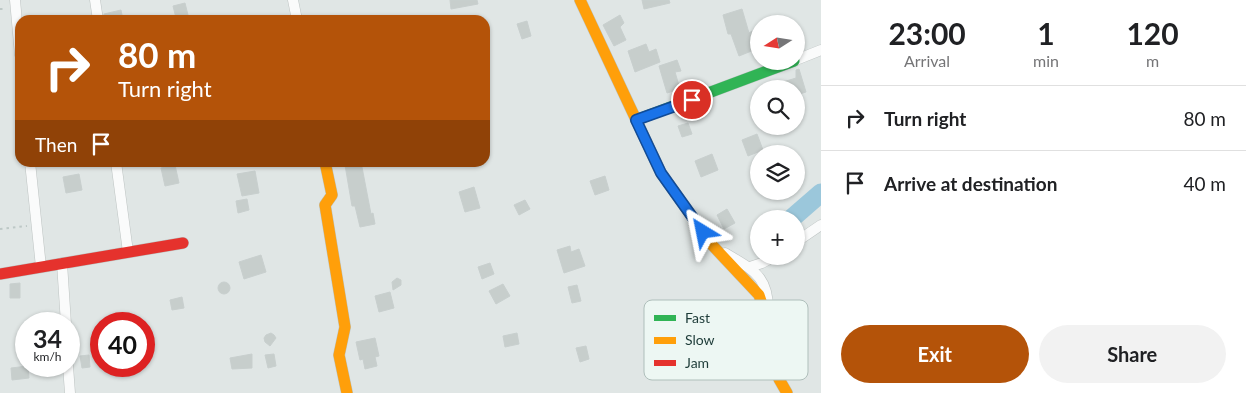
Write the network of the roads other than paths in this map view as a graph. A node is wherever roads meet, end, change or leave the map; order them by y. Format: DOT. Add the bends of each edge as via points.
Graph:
graph roads {
  1 [pos="15,0"];
  2 [pos="95,0"];
  3 [pos="293,0"];
  4 [pos="580,0"];
  5 [pos="16,15"];
  6 [pos="97,15"];
  7 [pos="296,15"];
  8 [pos="821,50"];
  9 [pos="805,57"];
  10 [pos="771,70"];
  11 [pos="636,120"];
  12 [pos="30,167"];
  13 [pos="117,167"];
  14 [pos="326,167"];
  15 [pos="821,225"];
  16 [pos="805,236"];
  17 [pos="183,243"];
  18 [pos="713,246"];
  19 [pos="128,252"];
  20 [pos="62,263"];
  21 [pos="756,265"];
  22 [pos="41,267"];
  23 [pos="750,267"];
  24 [pos="0,274"];
  25 [pos="761,300"];
  26 [pos="768,300"];
  27 [pos="65,312"];
  28 [pos="69,377"];
  29 [pos="780,380"];
  30 [pos="70,393"];
  31 [pos="347,393"];
  32 [pos="787,393"];
  1 -- 5 [label="street"];
  2 -- 6 [label="street"];
  3 -- 7 [label="street"];
  4 -- 11 [label="street"];
  8 -- 9 [label="street"];
  10 -- 11 [label="street"];
  11 -- 18 [label="street" via="661,173"];
  12 -- 22 [label="street"];
  13 -- 19 [label="street"];
  14 -- 31 [label="street" via="332,195 325,205 345,327 339,355"];
  15 -- 16 [label="street"];
  17 -- 19 [label="street"];
  18 -- 23 [label="street"];
  18 -- 25 [label="street"];
  19 -- 20 [label="street"];
  20 -- 22 [label="street"];
  20 -- 27 [label="street"];
  21 -- 23 [label="street"];
  22 -- 24 [label="street"];
  23 -- 26 [label="street" via="757,273"];
  28 -- 30 [label="street"];
  29 -- 32 [label="street"];
}
